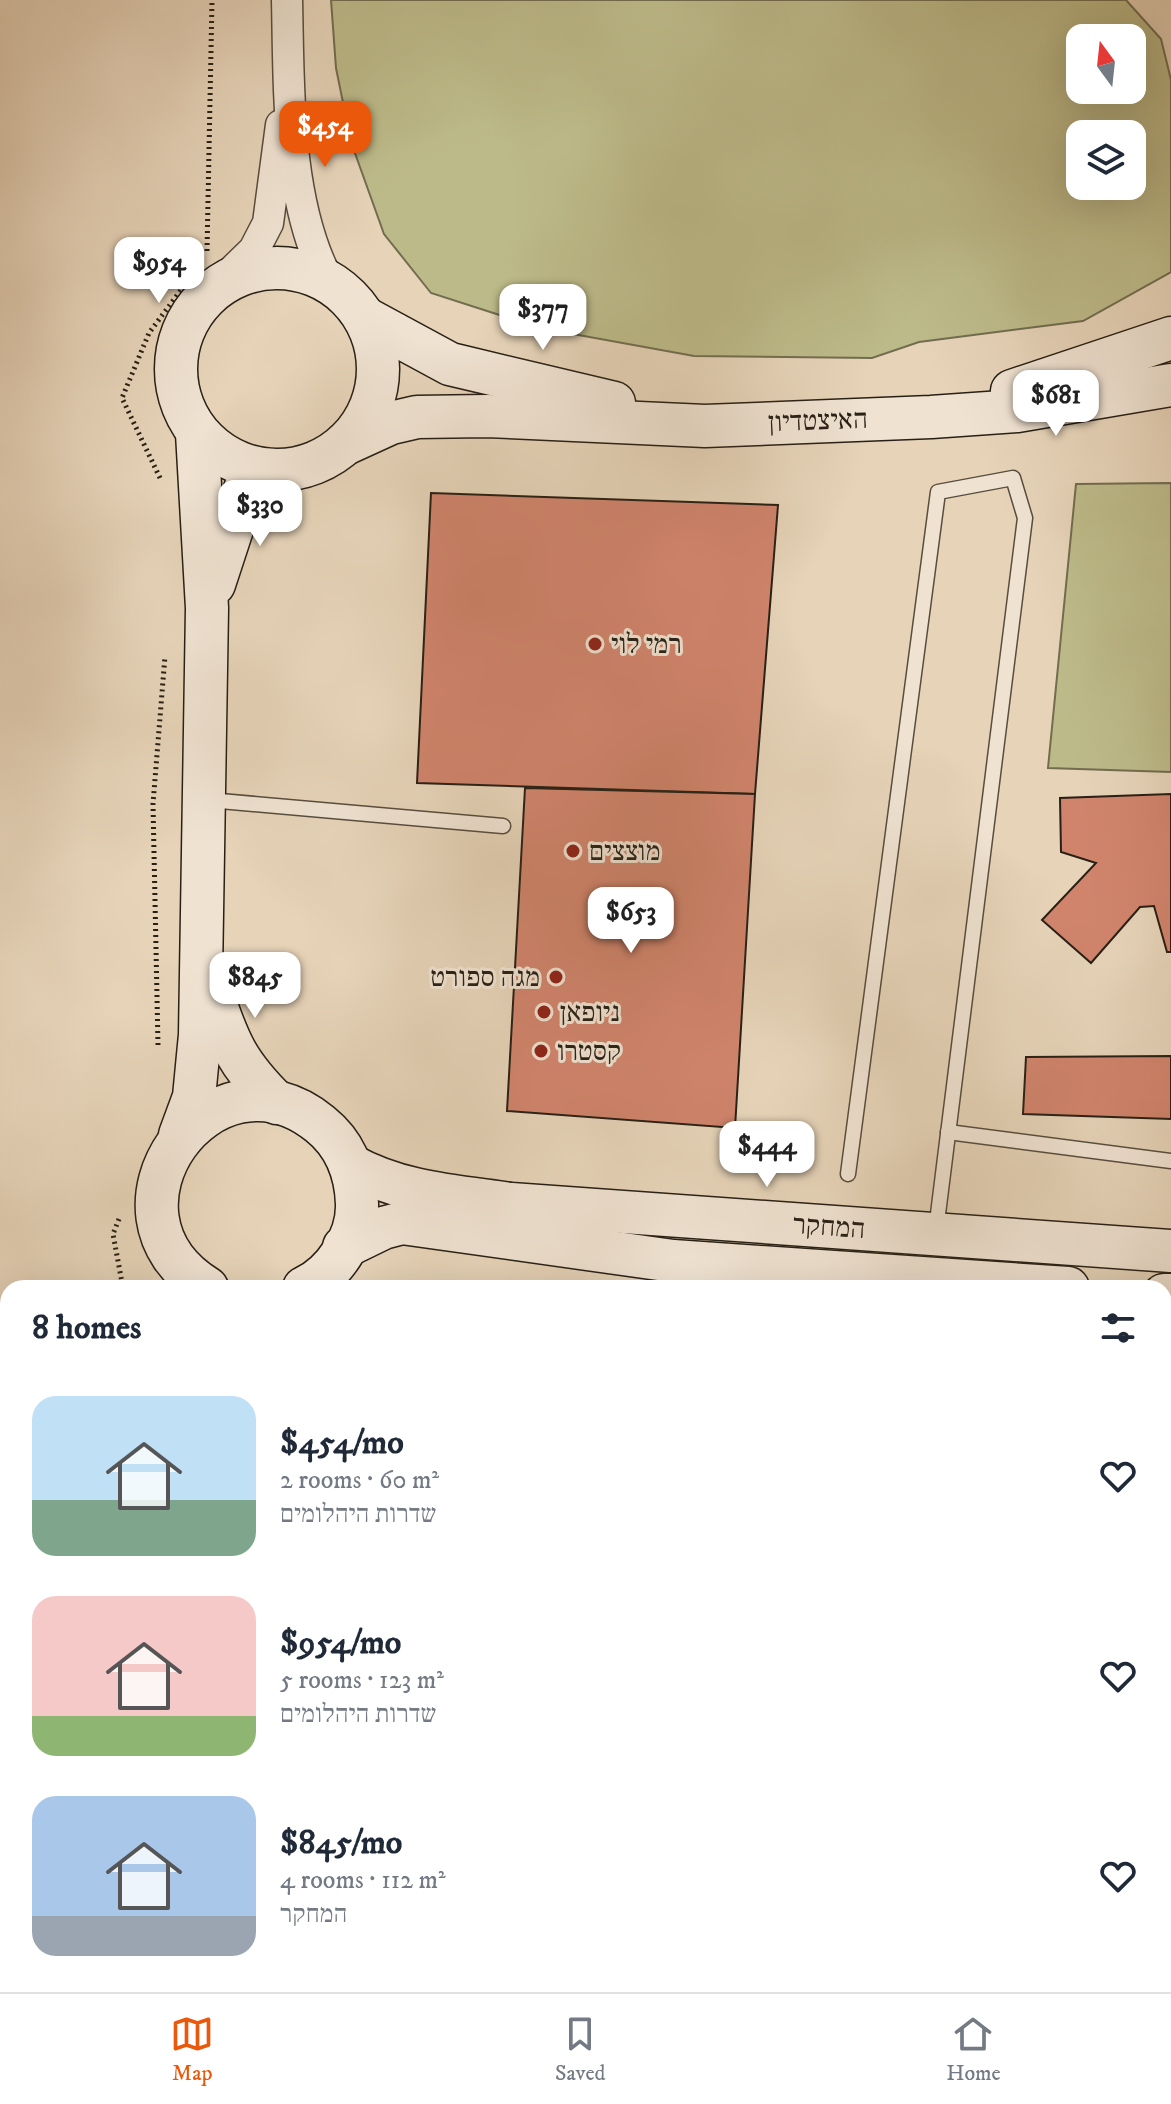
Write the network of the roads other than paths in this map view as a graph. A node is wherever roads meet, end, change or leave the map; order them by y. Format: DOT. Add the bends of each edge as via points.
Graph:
graph roads {
  1 [pos="287,0"];
  2 [pos="288,68"];
  3 [pos="204,273"];
  4 [pos="328,280"];
  5 [pos="365,318"];
  6 [pos="1171,338"];
  7 [pos="1171,385"];
  8 [pos="931,417"];
  9 [pos="705,426"];
  10 [pos="197,433"];
  11 [pos="345,444"];
  12 [pos="252,468"];
  13 [pos="207,608"];
  14 [pos="205,800"];
  15 [pos="503,826"];
  16 [pos="200,959"];
  17 [pos="277,1103"];
  18 [pos="948,1132"];
  19 [pos="180,1135"];
  20 [pos="1171,1161"];
  21 [pos="350,1165"];
  22 [pos="848,1174"];
  23 [pos="936,1234"];
  24 [pos="344,1247"];
  25 [pos="1171,1251"];
  26 [pos="758,1277"];
  27 [pos="196,1280"];
  28 [pos="314,1280"];
  29 [pos="843,1280"];
  1 -- 2 [label="street"];
  2 -- 3 [label="street" via="268,223 254,250"];
  2 -- 4 [label="street" via="304,213 314,253"];
  3 -- 4 [label="street" via="271,267"];
  3 -- 10 [label="street" via="174,373 181,405"];
  4 -- 5 [label="street"];
  5 -- 9 [label="street" via="450,364"];
  5 -- 11 [label="street" via="377,350 378,385 367,418"];
  6 -- 8 [label="street"];
  7 -- 8 [label="street" via="1017,411"];
  8 -- 9 [label="street, האיצטדיון"];
  9 -- 11 [label="street" via="450,415 391,423"];
  10 -- 12 [label="street" via="222,455"];
  10 -- 13 [label="street"];
  11 -- 12 [label="street" via="317,463 285,471"];
  12 -- 13 [label="street"];
  13 -- 14 [label="street"];
  14 -- 15 [label="lane"];
  14 -- 16 [label="street"];
  16 -- 17 [label="street" via="224,1033 242,1066"];
  16 -- 19 [label="street" via="194,1097"];
  17 -- 19 [label="street" via="229,1104"];
  17 -- 21 [label="street" via="309,1115 331,1133"];
  18 -- 20 [label="lane"];
  18 -- 22 [label="lane" via="1025,518 1013,478 938,492"];
  18 -- 23 [label="lane"];
  19 -- 27 [label="street" via="157,1188 157,1217 166,1244"];
  21 -- 23 [label="street, המחקר" via="404,1188 511,1204"];
  21 -- 24 [label="street" via="357,1208"];
  23 -- 25 [label="street, המחקר"];
  24 -- 26 [label="street, המחקר" via="402,1223"];
  24 -- 28 [label="street" via="336,1262"];
  26 -- 29 [label="street, המחקר"];
}
